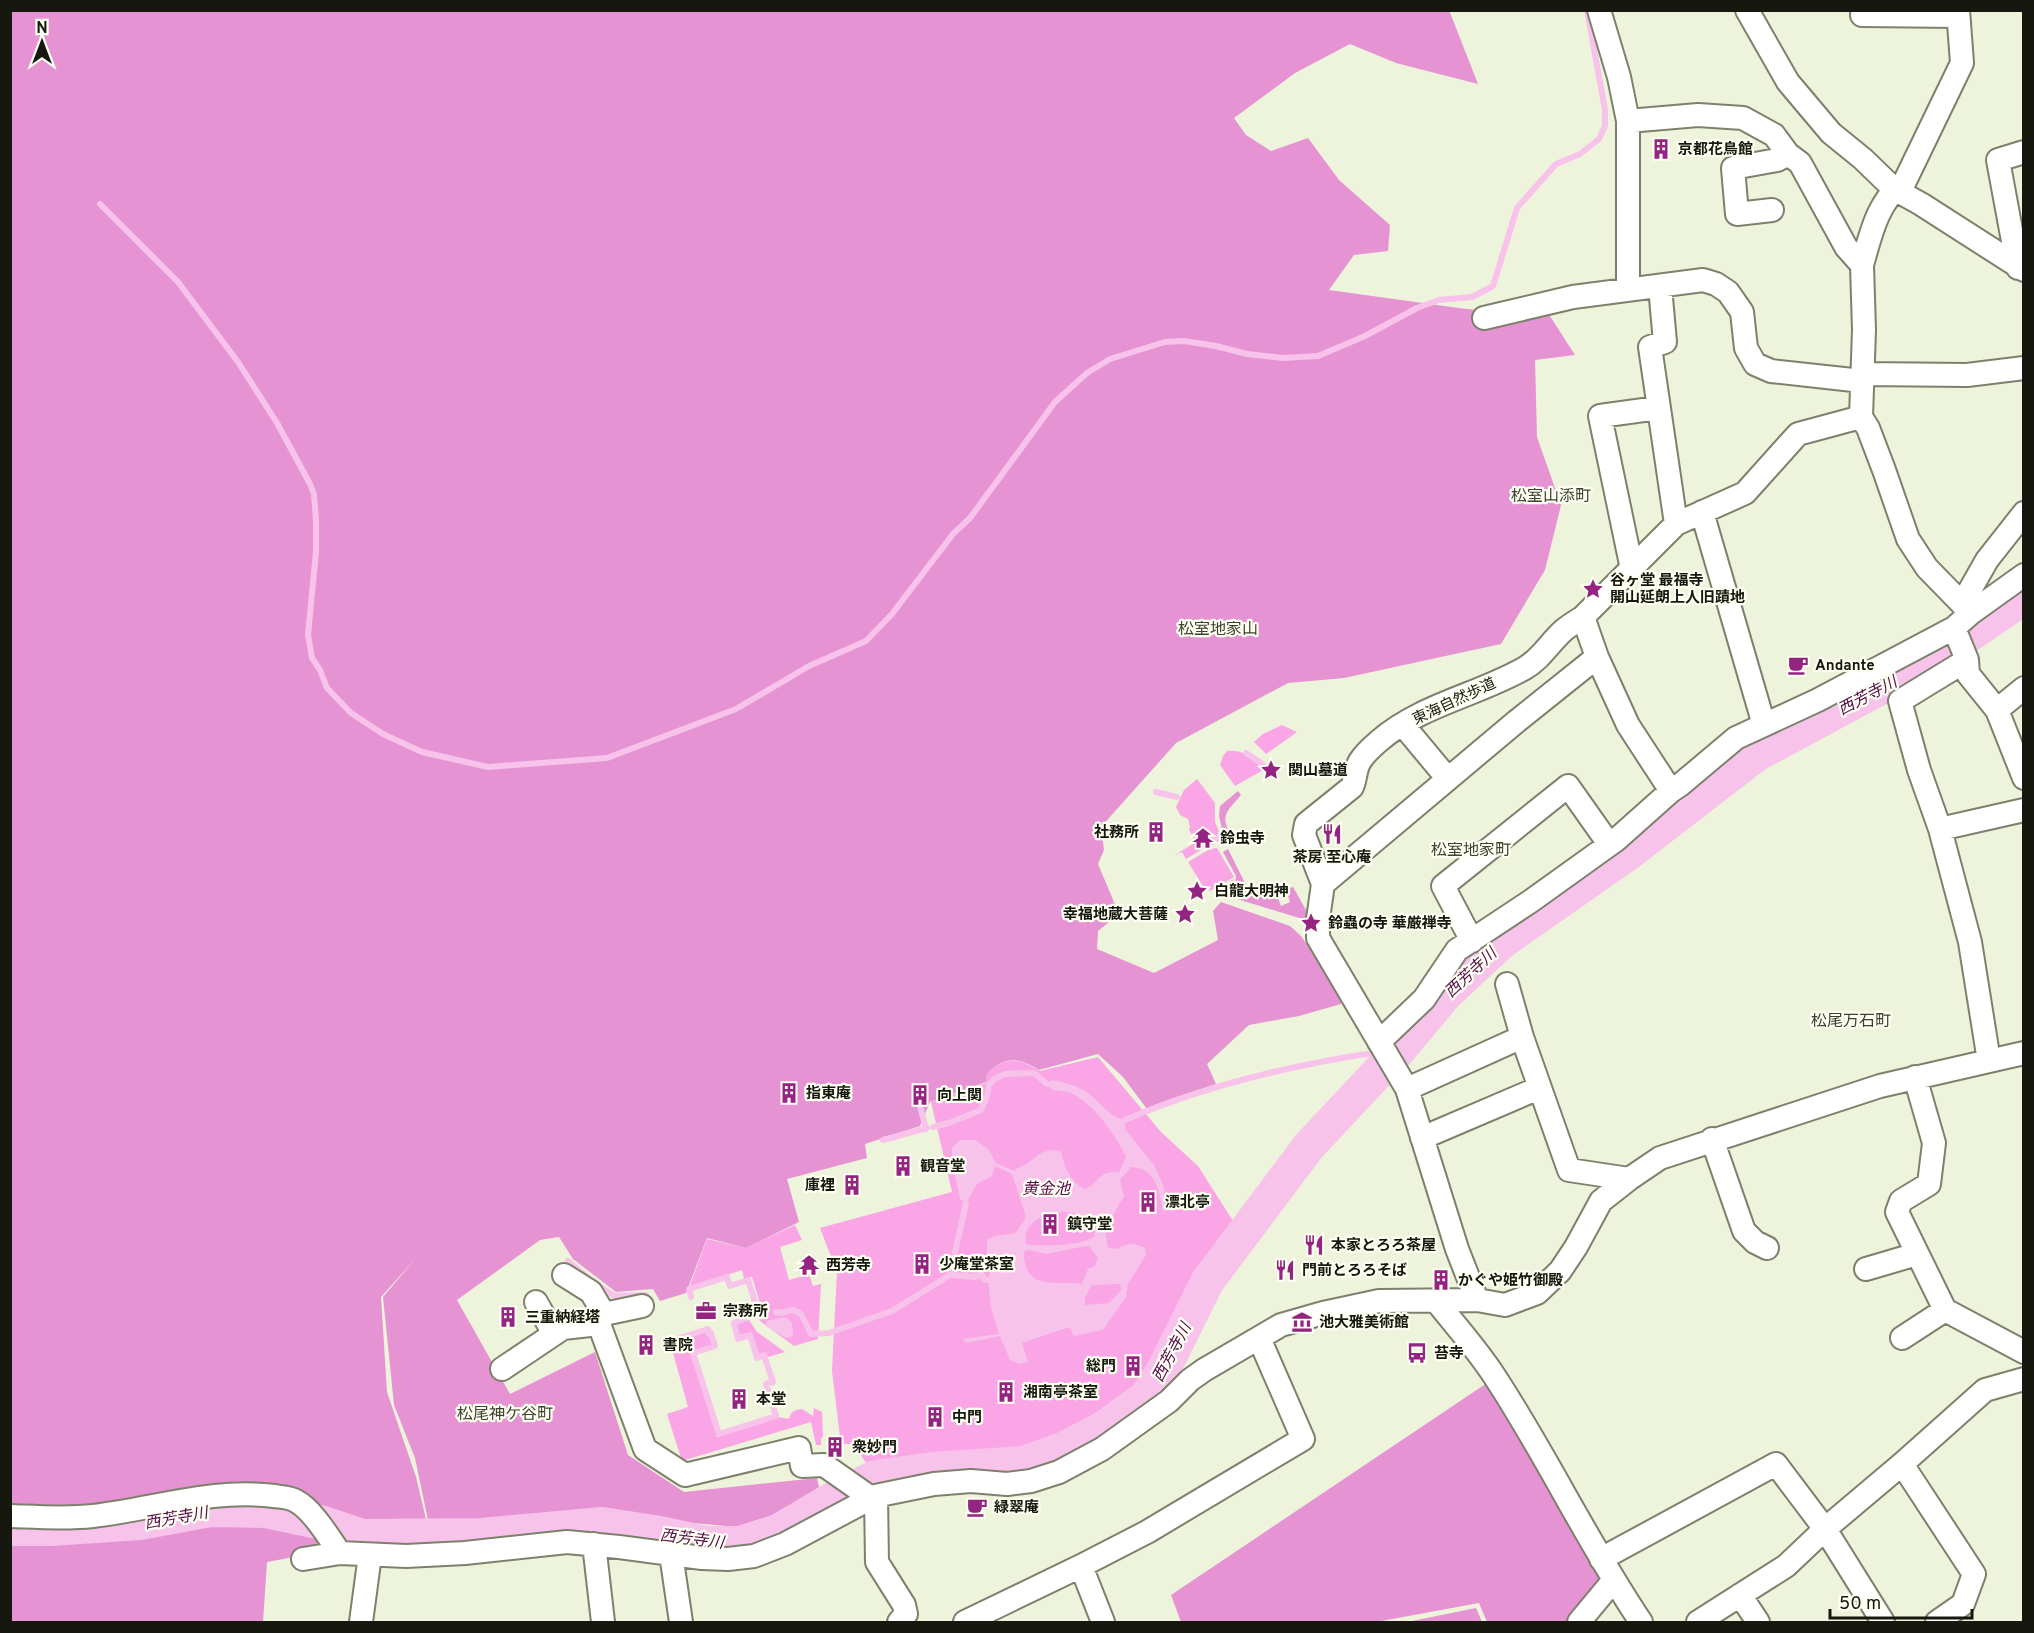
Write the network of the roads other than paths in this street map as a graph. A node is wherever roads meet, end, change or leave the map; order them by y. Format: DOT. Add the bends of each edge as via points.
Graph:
graph roads {
  1 [pos="1599,10"];
  2 [pos="1747,10"];
  3 [pos="1958,13"];
  4 [pos="1862,15"];
  5 [pos="1628,121"];
  6 [pos="2024,152"];
  7 [pos="1788,154"];
  8 [pos="1894,189"];
  9 [pos="1772,210"];
  10 [pos="1862,265"];
  11 [pos="2022,268"];
  12 [pos="1660,286"];
  13 [pos="1628,290"];
  14 [pos="1484,318"];
  15 [pos="2024,368"];
  16 [pos="1862,377"];
  17 [pos="1658,408"];
  18 [pos="1861,417"];
  19 [pos="1702,512"];
  20 [pos="2024,513"];
  21 [pos="1676,524"];
  22 [pos="1632,569"];
  23 [pos="2024,575"];
  24 [pos="1962,615"];
  25 [pos="1583,616"];
  26 [pos="1597,657"];
  27 [pos="1967,660"];
  28 [pos="2024,688"];
  29 [pos="1997,710"];
  30 [pos="1403,725"];
  31 [pos="1764,725"];
  32 [pos="2024,778"];
  33 [pos="1448,779"];
  34 [pos="1671,791"];
  35 [pos="2024,810"];
  36 [pos="1940,829"];
  37 [pos="1609,844"];
  38 [pos="1323,884"];
  39 [pos="1472,940"];
  40 [pos="1507,984"];
  41 [pos="1522,1037"];
  42 [pos="1379,1042"];
  43 [pos="2024,1053"];
  44 [pos="1989,1061"];
  45 [pos="1915,1077"];
  46 [pos="1539,1088"];
  47 [pos="1407,1089"];
  48 [pos="1422,1138"];
  49 [pos="1712,1139"];
  50 [pos="1629,1179"];
  51 [pos="1767,1248"];
  52 [pos="1917,1254"];
  53 [pos="1866,1269"];
  54 [pos="564,1275"];
  55 [pos="1476,1300"];
  56 [pos="1436,1301"];
  57 [pos="536,1302"];
  58 [pos="642,1306"];
  59 [pos="1945,1310"];
  60 [pos="602,1319"];
  61 [pos="554,1334"];
  62 [pos="1259,1338"];
  63 [pos="1902,1338"];
  64 [pos="2024,1352"];
  65 [pos="502,1369"];
  66 [pos="2024,1379"];
  67 [pos="1902,1464"];
  68 [pos="874,1497"];
  69 [pos="10,1516"];
  70 [pos="1825,1529"];
  71 [pos="594,1544"];
  72 [pos="340,1553"];
  73 [pos="671,1554"];
  74 [pos="370,1555"];
  75 [pos="303,1559"];
  76 [pos="1601,1559"];
  77 [pos="1081,1566"];
  78 [pos="1613,1581"];
  79 [pos="1740,1595"];
  80 [pos="361,1623"];
  81 [pos="603,1623"];
  82 [pos="681,1623"];
  83 [pos="899,1623"];
  84 [pos="965,1623"];
  85 [pos="1103,1623"];
  86 [pos="1579,1623"];
  87 [pos="1641,1623"];
  88 [pos="1698,1623"];
  89 [pos="1758,1623"];
  90 [pos="1883,1623"];
  91 [pos="1937,1623"];
  1 -- 5 [label="street"];
  2 -- 8 [label="street" via="1788,82 1831,133"];
  3 -- 4 [label="street"];
  3 -- 8 [label="street" via="1962,63 1904,183"];
  5 -- 7 [label="street" via="1698,115 1743,118 1774,135"];
  5 -- 13 [label="street"];
  6 -- 11 [label="street" via="1998,160"];
  7 -- 9 [label="street" via="1777,160 1733,168 1737,214"];
  7 -- 10 [label="street" via="1800,163 1846,247"];
  8 -- 10 [label="street" via="1874,225"];
  8 -- 11 [label="street"];
  10 -- 16 [label="street"];
  12 -- 13 [label="street"];
  12 -- 16 [label="street" via="1703,280 1728,292 1742,312 1746,348 1755,364 1763,368"];
  12 -- 17 [label="street" via="1665,342 1650,347"];
  13 -- 14 [label="street" via="1573,297"];
  15 -- 16 [label="street" via="1967,375"];
  16 -- 18 [label="street"];
  17 -- 21 [label="street"];
  17 -- 22 [label="street" via="1600,416"];
  18 -- 19 [label="street" via="1798,434 1746,493"];
  18 -- 24 [label="street" via="1908,539"];
  19 -- 21 [label="street"];
  19 -- 31 [label="street"];
  20 -- 24 [label="street" via="1987,560"];
  21 -- 22 [label="street, 東海自然歩道"];
  22 -- 25 [label="street, 東海自然歩道"];
  23 -- 24 [label="street"];
  24 -- 27 [label="street"];
  24 -- 31 [label="street" via="1818,700"];
  25 -- 26 [label="street"];
  25 -- 30 [label="street, 東海自然歩道" via="1526,667 1417,715"];
  26 -- 33 [label="street"];
  26 -- 34 [label="street" via="1628,725"];
  27 -- 29 [label="street" via="1968,674"];
  27 -- 36 [label="street" via="1900,701"];
  28 -- 29 [label="street"];
  29 -- 32 [label="street"];
  30 -- 33 [label="street"];
  30 -- 38 [label="street, 東海自然歩道" via="1394,728 1365,754 1352,787 1306,824 1304,835"];
  31 -- 34 [label="street" via="1736,738"];
  33 -- 38 [label="street"];
  34 -- 37 [label="street"];
  35 -- 36 [label="street"];
  36 -- 44 [label="street" via="1970,942"];
  37 -- 39 [label="street"];
  37 -- 39 [label="street" via="1568,786 1443,886"];
  38 -- 42 [label="street" via="1318,938"];
  39 -- 42 [label="street" via="1457,950 1424,999"];
  40 -- 41 [label="street"];
  41 -- 46 [label="street"];
  41 -- 47 [label="street"];
  42 -- 47 [label="street"];
  43 -- 44 [label="street"];
  44 -- 45 [label="street"];
  45 -- 49 [label="street"];
  45 -- 52 [label="street" via="1934,1143 1929,1184 1901,1201 1897,1212"];
  46 -- 48 [label="street"];
  46 -- 50 [label="street" via="1569,1170"];
  47 -- 48 [label="street"];
  48 -- 55 [label="street"];
  49 -- 50 [label="street" via="1660,1158"];
  49 -- 51 [label="street" via="1744,1231"];
  50 -- 55 [label="street" via="1601,1201 1560,1271 1537,1293 1505,1305"];
  52 -- 53 [label="street"];
  52 -- 59 [label="street"];
  54 -- 60 [label="street" via="591,1292"];
  55 -- 56 [label="street"];
  56 -- 62 [label="street" via="1379,1301 1334,1310 1281,1325"];
  56 -- 76 [label="street" via="1492,1372"];
  57 -- 61 [label="street"];
  58 -- 60 [label="street"];
  59 -- 63 [label="street"];
  59 -- 64 [label="street"];
  60 -- 61 [label="street" via="563,1328"];
  60 -- 68 [label="street" via="645,1449 686,1475 799,1448 802,1466 824,1465"];
  61 -- 65 [label="street"];
  62 -- 68 [label="street" via="1190,1380 1169,1401 1102,1449 1059,1472 1031,1481 934,1484"];
  62 -- 77 [label="street" via="1303,1439 1147,1532"];
  66 -- 67 [label="street" via="1985,1390"];
  67 -- 70 [label="street"];
  67 -- 91 [label="street" via="1974,1574 1963,1604"];
  68 -- 73 [label="street" via="754,1556 728,1559"];
  68 -- 83 [label="street" via="877,1562 904,1605 906,1614"];
  69 -- 72 [label="street" via="72,1518 223,1494 258,1494 294,1499 305,1506"];
  70 -- 76 [label="street" via="1776,1464"];
  70 -- 79 [label="street" via="1786,1566"];
  70 -- 90 [label="street"];
  71 -- 73 [label="street"];
  71 -- 74 [label="street" via="567,1542 465,1553"];
  71 -- 81 [label="street"];
  72 -- 74 [label="street"];
  72 -- 75 [label="street"];
  73 -- 82 [label="street"];
  74 -- 80 [label="street"];
  76 -- 78 [label="street"];
  77 -- 84 [label="street"];
  77 -- 85 [label="street"];
  78 -- 86 [label="street"];
  78 -- 87 [label="street"];
  79 -- 88 [label="street"];
  79 -- 89 [label="street"];
}
